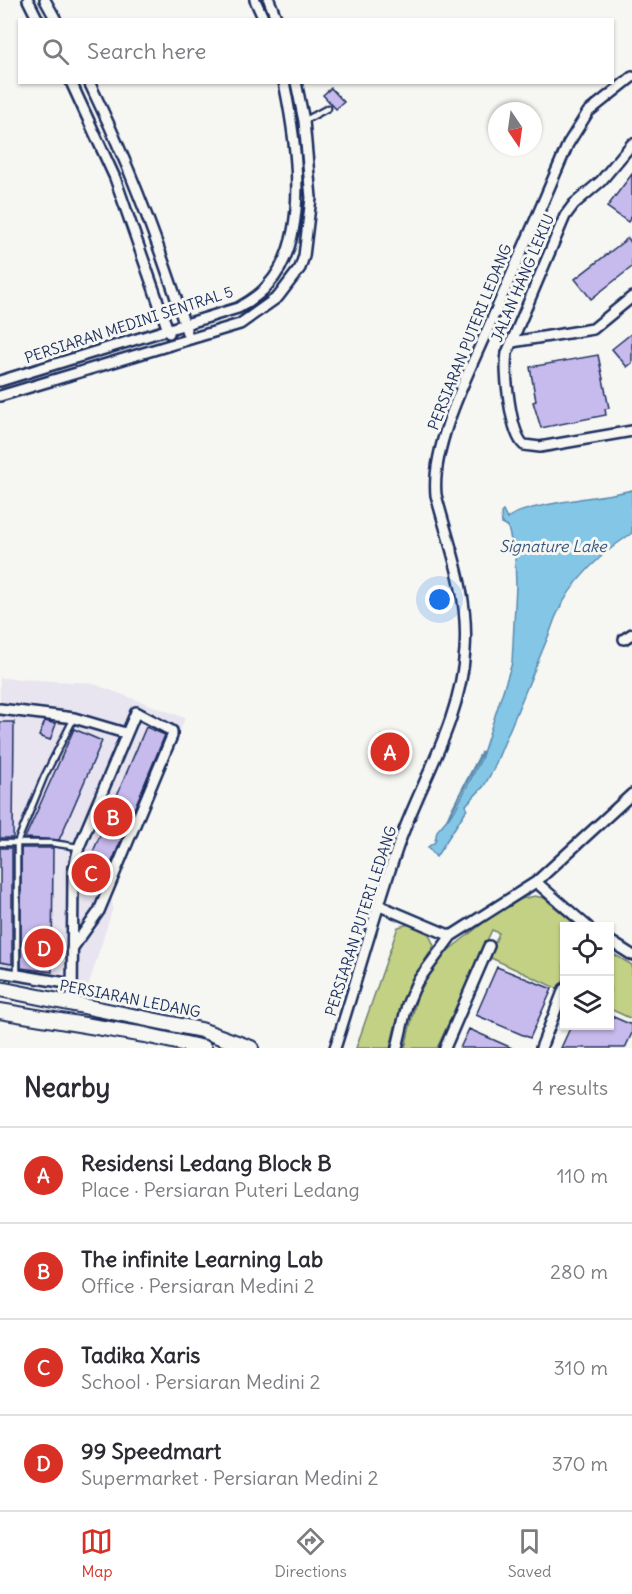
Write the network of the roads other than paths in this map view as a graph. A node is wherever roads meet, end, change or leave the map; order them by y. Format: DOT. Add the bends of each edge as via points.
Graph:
graph roads {
  1 [pos="28,0"];
  2 [pos="45,0"];
  3 [pos="255,0"];
  4 [pos="269,0"];
  5 [pos="37,18"];
  6 [pos="55,18"];
  7 [pos="263,18"];
  8 [pos="276,18"];
  9 [pos="632,77"];
  10 [pos="72,84"];
  11 [pos="89,84"];
  12 [pos="284,84"];
  13 [pos="296,84"];
  14 [pos="328,108"];
  15 [pos="304,121"];
  16 [pos="632,144"];
  17 [pos="632,297"];
  18 [pos="184,324"];
  19 [pos="168,330"];
  20 [pos="189,339"];
  21 [pos="512,342"];
  22 [pos="172,344"];
  23 [pos="0,381"];
  24 [pos="0,396"];
  25 [pos="632,431"];
  26 [pos="0,709"];
  27 [pos="74,718"];
  28 [pos="125,733"];
  29 [pos="632,794"];
  30 [pos="0,843"];
  31 [pos="17,843"];
  32 [pos="79,847"];
  33 [pos="536,882"];
  34 [pos="380,906"];
  35 [pos="582,922"];
  36 [pos="451,936"];
  37 [pos="614,944"];
  38 [pos="489,946"];
  39 [pos="72,948"];
  40 [pos="632,955"];
  41 [pos="0,972"];
  42 [pos="17,975"];
  43 [pos="72,984"];
  44 [pos="0,989"];
  45 [pos="560,999"];
  46 [pos="72,1005"];
  47 [pos="0,1011"];
  48 [pos="204,1048"];
  49 [pos="251,1048"];
  50 [pos="335,1048"];
  51 [pos="397,1048"];
  52 [pos="445,1048"];
  53 [pos="540,1048"];
  1 -- 5 [label="street"];
  2 -- 6 [label="street"];
  3 -- 7 [label="street"];
  4 -- 8 [label="street"];
  9 -- 34 [label="street, PERSIARAN PUTERI LEDANG" via="588,112 568,144 459,396 439,453 434,479 436,495 464,593 465,651 459,693 443,744 396,850"];
  10 -- 19 [label="street" via="115,178"];
  11 -- 18 [label="street" via="130,172"];
  12 -- 18 [label="street, PERSIARAN MEDINI SENTRAL 5" via="292,122 297,197 290,248 268,285 255,298 238,308"];
  13 -- 15 [label="street, PERSIARAN MEDINI SENTRAL 5"];
  14 -- 15 [label="lane"];
  15 -- 20 [label="street, PERSIARAN MEDINI SENTRAL 5" via="311,198 300,268 262,311 240,324"];
  16 -- 21 [label="street, JALAN HANG LEKIU" via="565,216"];
  17 -- 21 [label="street" via="593,330"];
  18 -- 19 [label="street, PERSIARAN MEDINI SENTRAL 5"];
  18 -- 20 [label="street"];
  19 -- 22 [label="street"];
  19 -- 23 [label="street, PERSIARAN MEDINI SENTRAL 5"];
  20 -- 22 [label="street, PERSIARAN MEDINI SENTRAL 5"];
  21 -- 25 [label="street, JALAN HANG LEKIU" via="505,366 516,432 524,445 540,447"];
  22 -- 24 [label="street, PERSIARAN MEDINI SENTRAL 5"];
  26 -- 27 [label="street"];
  27 -- 28 [label="street"];
  27 -- 31 [label="lane"];
  28 -- 32 [label="street"];
  28 -- 39 [label="street" via="136,712 172,731 172,736 99,911"];
  29 -- 33 [label="street"];
  30 -- 31 [label="lane"];
  31 -- 32 [label="lane"];
  31 -- 42 [label="lane"];
  32 -- 39 [label="street" via="73,872"];
  33 -- 35 [label="street"];
  33 -- 36 [label="street"];
  34 -- 36 [label="street"];
  34 -- 50 [label="street, PERSIARAN PUTERI LEDANG"];
  36 -- 51 [label="street" via="417,982"];
  37 -- 40 [label="street"];
  38 -- 52 [label="street"];
  39 -- 43 [label="street"];
  41 -- 42 [label="street"];
  42 -- 43 [label="street"];
  43 -- 46 [label="street"];
  44 -- 46 [label="street, PERSIARAN LEDANG"];
  45 -- 53 [label="street"];
  46 -- 49 [label="street, PERSIARAN LEDANG" via="201,1030"];
  47 -- 48 [label="street"];
}
